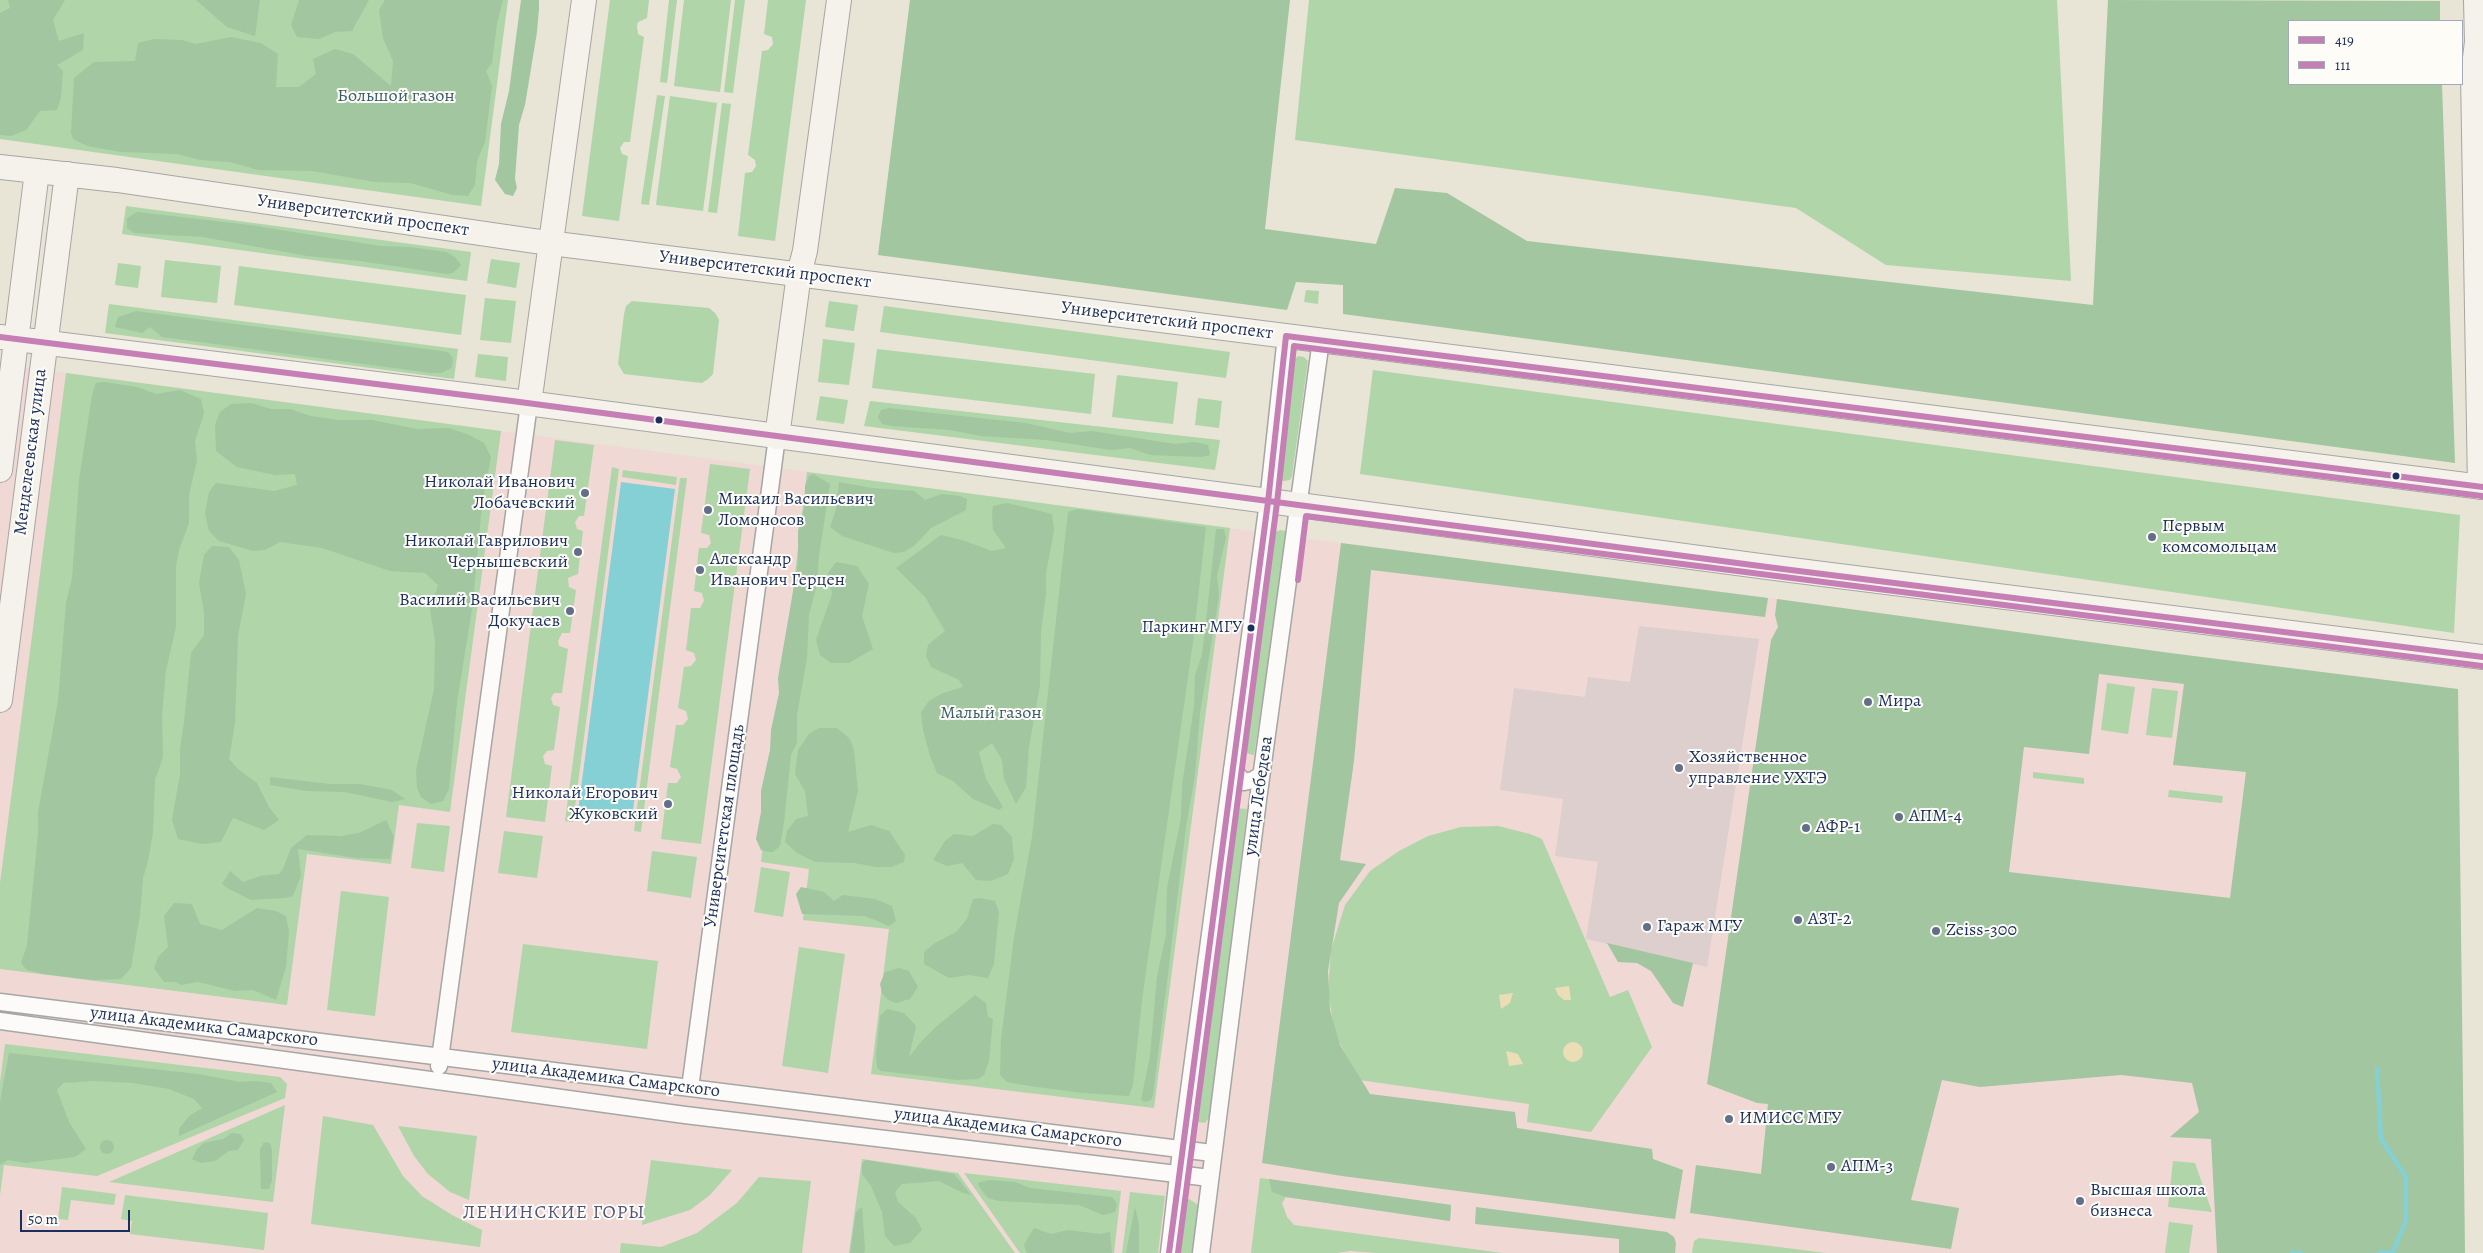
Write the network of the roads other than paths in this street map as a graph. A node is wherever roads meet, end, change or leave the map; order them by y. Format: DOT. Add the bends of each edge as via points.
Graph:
graph roads {
  1 [pos="584,0"];
  2 [pos="839,0"];
  3 [pos="2476,0"];
  4 [pos="2478,72"];
  5 [pos="2483,97"];
  6 [pos="0,167"];
  7 [pos="2479,167"];
  8 [pos="37,171"];
  9 [pos="67,174"];
  10 [pos="551,243"];
  11 [pos="799,274"];
  12 [pos="1286,336"];
  13 [pos="8,338"];
  14 [pos="1321,340"];
  15 [pos="45,343"];
  16 [pos="529,404"];
  17 [pos="777,437"];
  18 [pos="0,470"];
  19 [pos="2482,487"];
  20 [pos="1268,502"];
  21 [pos="1299,506"];
  22 [pos="5,621"];
  23 [pos="2483,657"];
  24 [pos="0,700"];
  25 [pos="1232,769"];
  26 [pos="1261,774"];
  27 [pos="0,1002"];
  28 [pos="0,1020"];
  29 [pos="440,1057"];
  30 [pos="436,1082"];
  31 [pos="690,1088"];
  32 [pos="1181,1150"];
  33 [pos="1212,1153"];
  34 [pos="1179,1175"];
  35 [pos="1210,1178"];
  36 [pos="1169,1253"];
  37 [pos="1200,1253"];
  1 -- 10 [label="main road"];
  2 -- 11 [label="main road, Университетская площадь" via="806,251"];
  3 -- 4 [label="main road"];
  4 -- 5 [label="main road"];
  4 -- 7 [label="main road"];
  6 -- 8 [label="main road, Университетский проспект"];
  7 -- 19 [label="main road"];
  8 -- 9 [label="main road, Университетский проспект"];
  8 -- 13 [label="main road, Менделеевская улица"];
  9 -- 10 [label="main road, Университетский проспект"];
  9 -- 15 [label="main road, Менделеевская улица"];
  10 -- 11 [label="main road, Университетский проспект"];
  10 -- 16 [label="main road"];
  11 -- 12 [label="main road, Университетский проспект"];
  11 -- 17 [label="main road, Университетская площадь"];
  12 -- 14 [label="main road, Университетский проспект"];
  12 -- 20 [label="street, улица Лебедева"];
  13 -- 15 [label="main road"];
  13 -- 18 [label="main road, Менделеевская улица"];
  14 -- 19 [label="main road, Университетский проспект"];
  14 -- 21 [label="street, улица Лебедева"];
  15 -- 16 [label="main road"];
  15 -- 22 [label="main road, Менделеевская улица"];
  16 -- 17 [label="main road"];
  16 -- 29 [label="street"];
  17 -- 20 [label="main road"];
  17 -- 31 [label="street, Университетская площадь"];
  20 -- 21 [label="main road"];
  20 -- 25 [label="street, улица Лебедева"];
  21 -- 23 [label="main road"];
  21 -- 26 [label="street, улица Лебедева"];
  22 -- 24 [label="main road, Менделеевская улица"];
  25 -- 26 [label="street" via="1244,782"];
  25 -- 32 [label="street, улица Лебедева"];
  26 -- 33 [label="street, улица Лебедева"];
  27 -- 29 [label="street, улица Академика Самарского"];
  28 -- 30 [label="street, улица Академика Самарского"];
  29 -- 30 [label="street"];
  29 -- 31 [label="street, улица Академика Самарского"];
  30 -- 34 [label="street, улица Академика Самарского"];
  31 -- 32 [label="street, улица Академика Самарского"];
  32 -- 33 [label="street, улица Академика Самарского"];
  32 -- 34 [label="street, улица Лебедева"];
  33 -- 35 [label="street, улица Лебедева"];
  34 -- 35 [label="street, улица Академика Самарского"];
  34 -- 36 [label="street, улица Лебедева"];
  35 -- 37 [label="street, улица Лебедева"];
}
